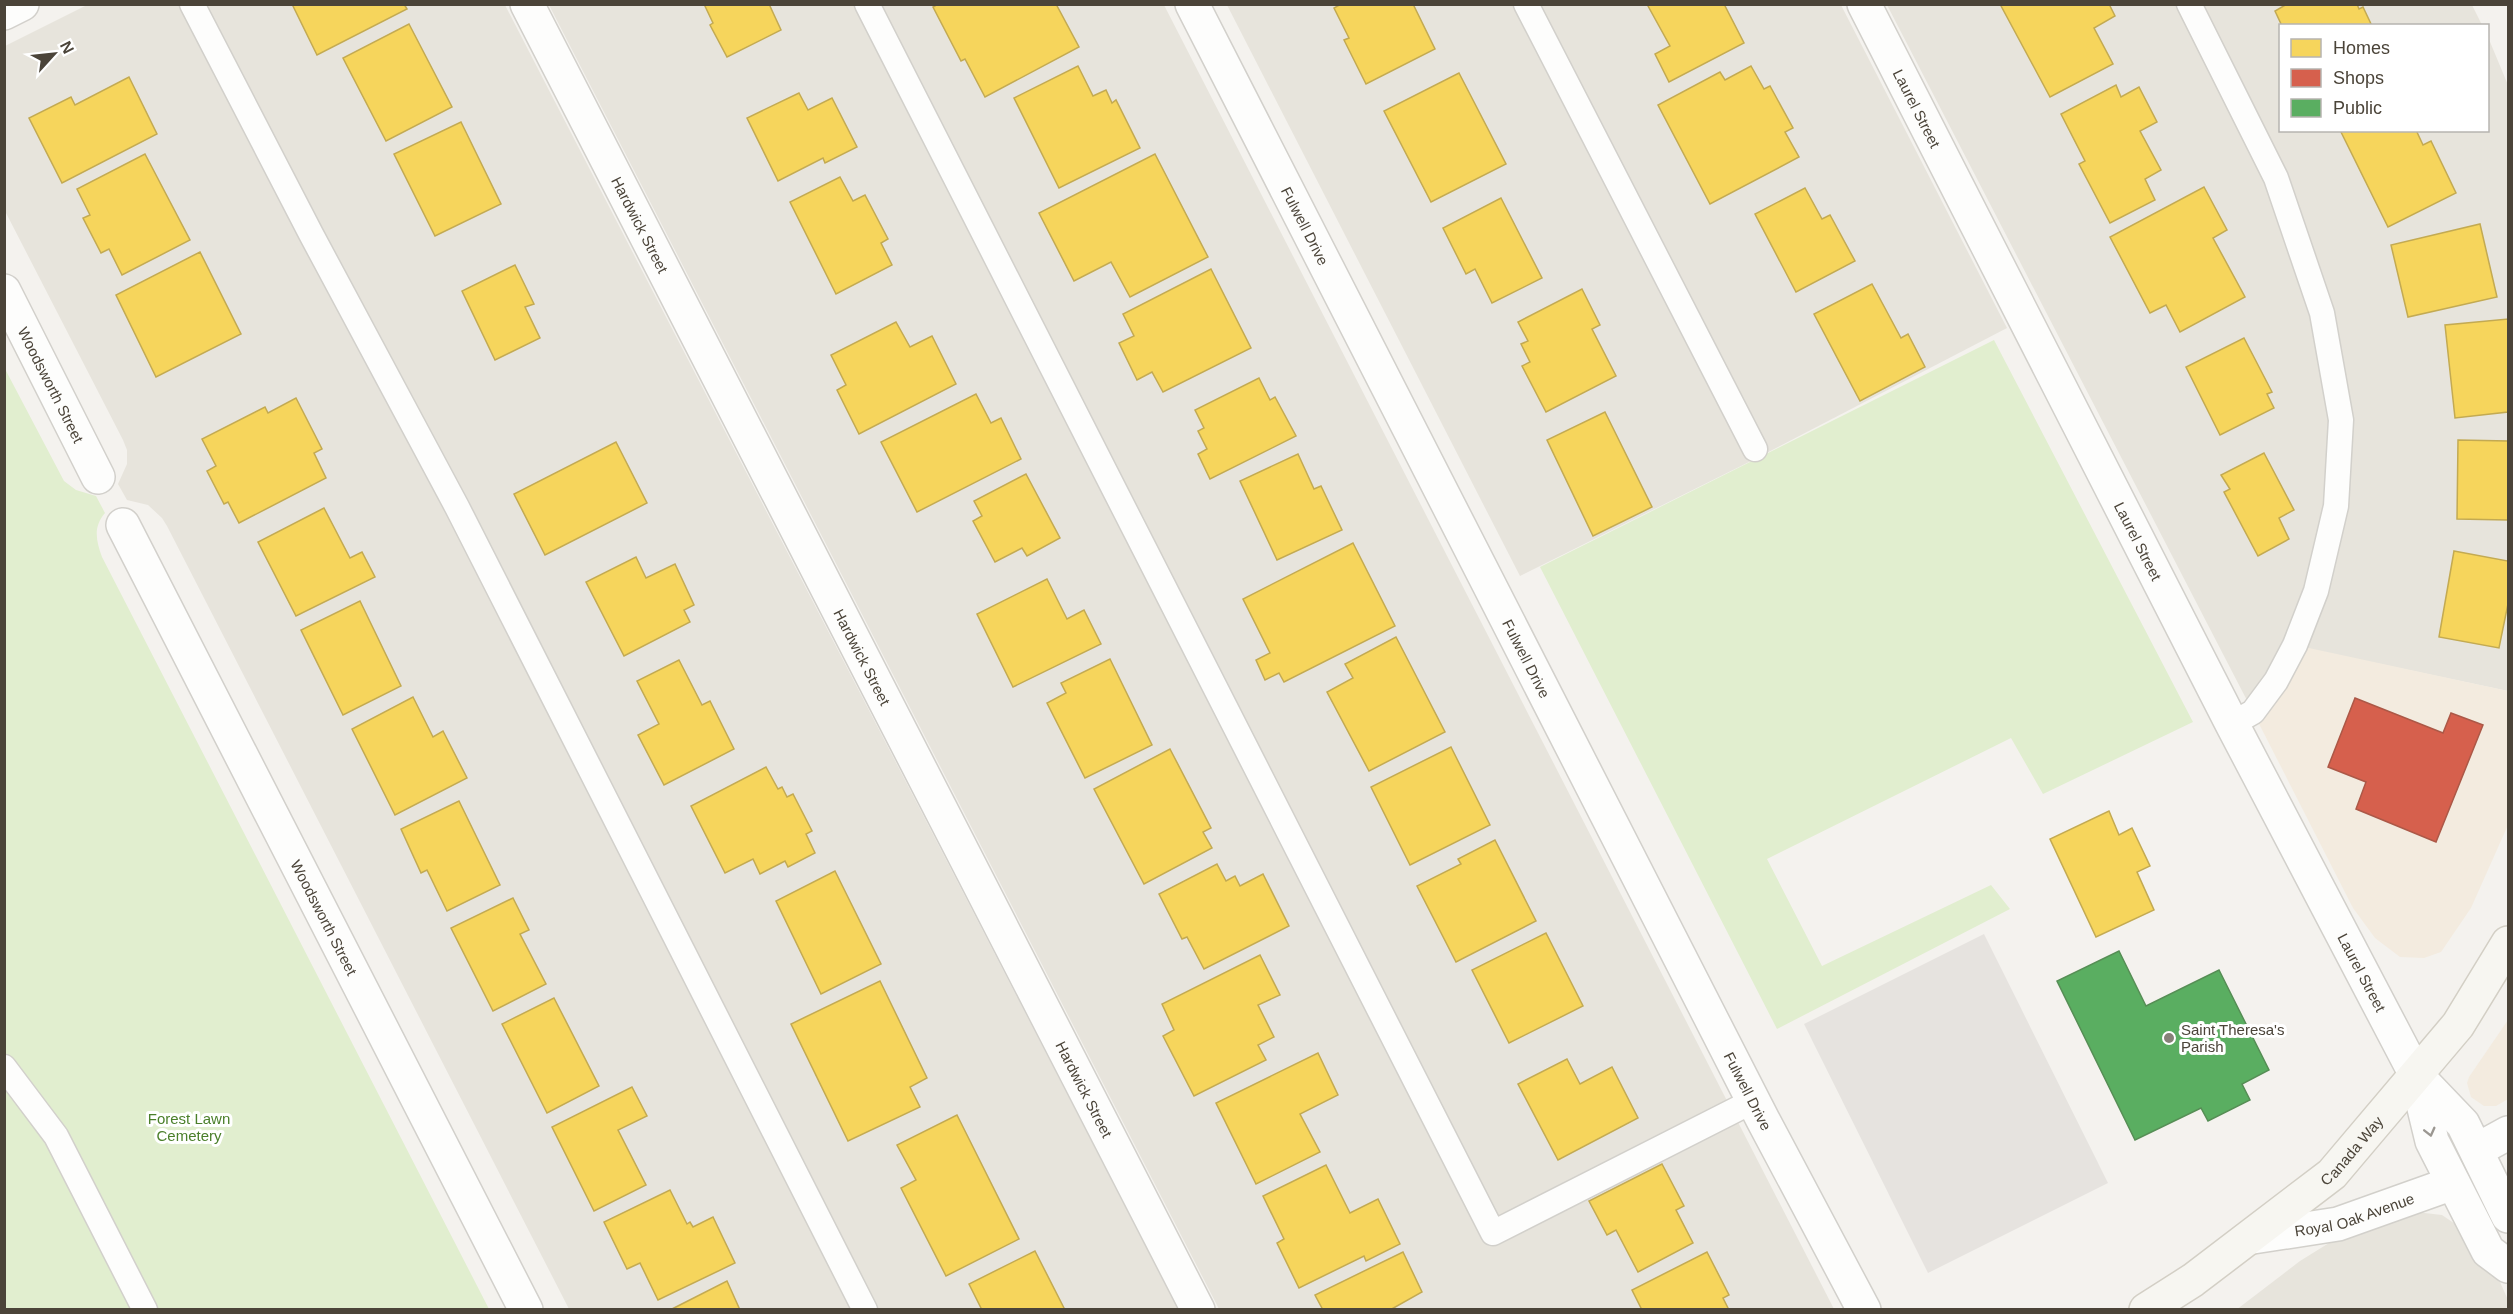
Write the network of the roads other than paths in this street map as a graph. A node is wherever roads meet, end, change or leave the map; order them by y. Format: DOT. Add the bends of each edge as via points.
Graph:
graph roads {
  1 [pos="22,4"];
  2 [pos="192,4"];
  3 [pos="527,4"];
  4 [pos="867,4"];
  5 [pos="1192,4"];
  6 [pos="1526,4"];
  7 [pos="1864,4"];
  8 [pos="2189,4"];
  9 [pos="4,13"];
  10 [pos="4,291"];
  11 [pos="1755,449"];
  12 [pos="98,477"];
  13 [pos="123,525"];
  14 [pos="2232,724"];
  15 [pos="2508,943"];
  16 [pos="4,1067"];
  17 [pos="2416,1075"];
  18 [pos="1753,1101"];
  19 [pos="2508,1133"];
  20 [pos="2477,1150"];
  21 [pos="2453,1183"];
  22 [pos="2508,1216"];
  23 [pos="2253,1237"];
  24 [pos="2508,1266"];
  25 [pos="145,1310"];
  26 [pos="526,1310"];
  27 [pos="865,1310"];
  28 [pos="1198,1310"];
  29 [pos="1864,1310"];
  30 [pos="2146,1310"];
  1 -- 9 [label="street"];
  2 -- 27 [label="lane" via="458,507"];
  3 -- 28 [label="street, Hardwick Street"];
  4 -- 18 [label="lane" via="1493,1233"];
  5 -- 18 [label="street, Fulwell Drive"];
  6 -- 11 [label="lane"];
  7 -- 14 [label="street, Laurel Street"];
  8 -- 14 [label="lane" via="2276,178 2322,313 2341,420 2336,506 2316,591 2276,681 2253,712"];
  10 -- 12 [label="street, Woodsworth Street"];
  13 -- 26 [label="street, Woodsworth Street"];
  14 -- 17 [label="street, Laurel Street"];
  15 -- 17 [label="main road, Canada Way" via="2457,1025"];
  16 -- 25 [label="lane" via="56,1136"];
  17 -- 20 [label="street, Laurel Street" via="2463,1124"];
  17 -- 21 [label="street, Laurel Street, one-way" via="2432,1141"];
  17 -- 23 [label="main road, Canada Way" via="2332,1174"];
  18 -- 29 [label="street, Fulwell Drive"];
  19 -- 20 [label="street"];
  20 -- 22 [label="street, Laurel Street"];
  21 -- 23 [label="street, Royal Oak Avenue" via="2338,1224"];
  21 -- 24 [label="street, Laurel Street" via="2488,1251"];
  23 -- 30 [label="main road, Canada Way"];
}
